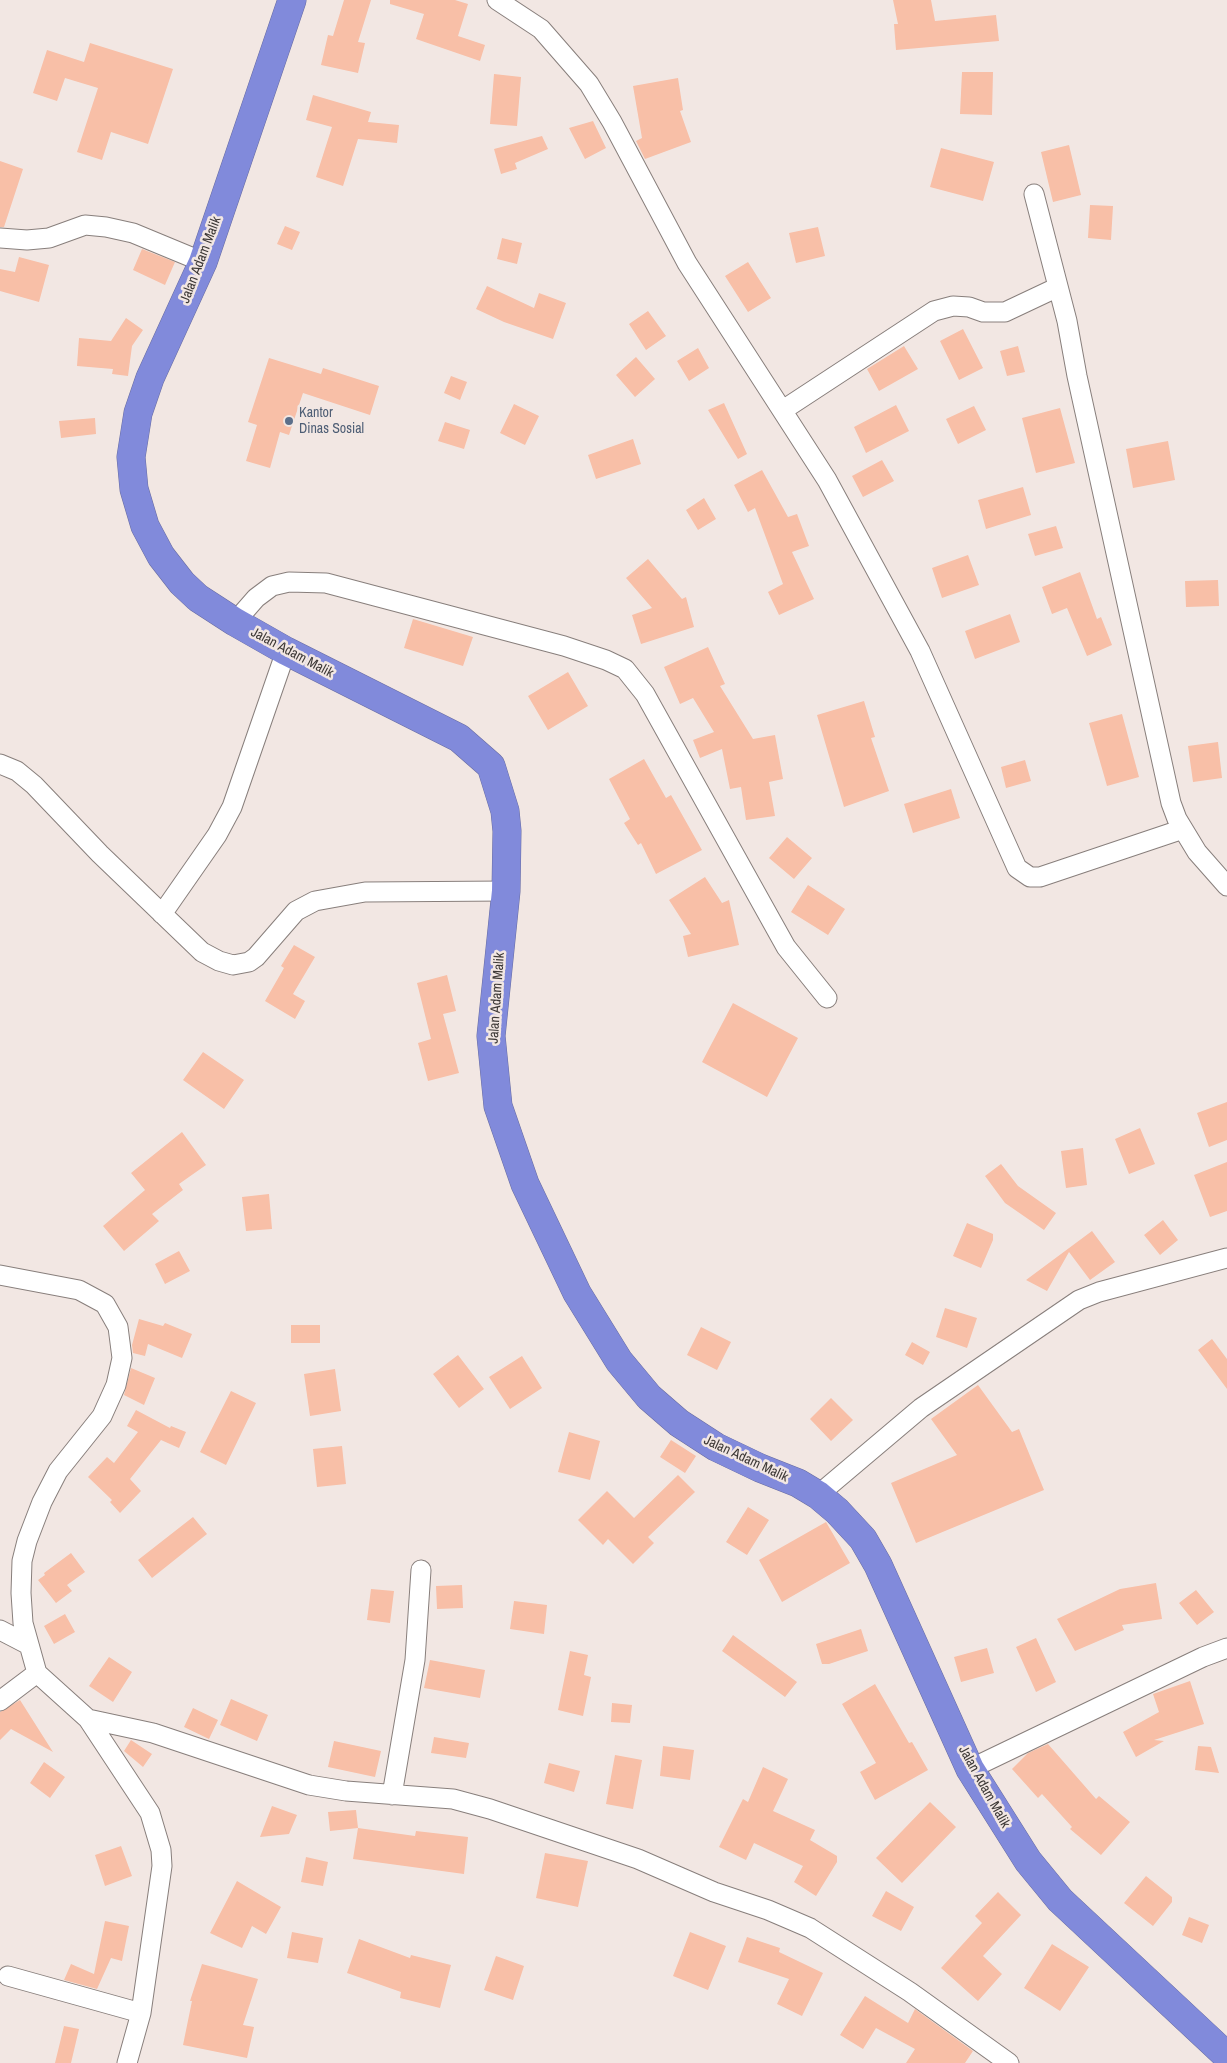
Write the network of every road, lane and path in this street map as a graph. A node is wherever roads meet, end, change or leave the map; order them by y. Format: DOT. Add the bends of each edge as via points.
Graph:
graph roads {
  1 [pos="292,0"];
  2 [pos="496,0"];
  3 [pos="1034,194"];
  4 [pos="0,238"];
  5 [pos="203,262"];
  6 [pos="1058,287"];
  7 [pos="783,410"];
  8 [pos="234,622"];
  9 [pos="286,651"];
  10 [pos="0,764"];
  11 [pos="1183,829"];
  12 [pos="1227,886"];
  13 [pos="506,891"];
  14 [pos="162,914"];
  15 [pos="826,998"];
  16 [pos="1227,1258"];
  17 [pos="0,1275"];
  18 [pos="818,1495"];
  19 [pos="421,1570"];
  20 [pos="0,1630"];
  21 [pos="29,1645"];
  22 [pos="1227,1648"];
  23 [pos="37,1673"];
  24 [pos="0,1701"];
  25 [pos="88,1719"];
  26 [pos="970,1769"];
  27 [pos="392,1795"];
  28 [pos="8,1976"];
  29 [pos="141,2013"];
  30 [pos="1227,2056"];
  31 [pos="128,2063"];
  32 [pos="1009,2063"];
  1 -- 5 [label="highway, Jalan Adam Malik"];
  2 -- 7 [label="street" via="541,30 589,84 687,263"];
  3 -- 6 [label="street"];
  4 -- 5 [label="street" via="42,238 85,225 106,227 133,233"];
  5 -- 8 [label="highway, Jalan Adam Malik" via="150,378 138,413 131,457 134,489 145,526 161,556 198,598"];
  6 -- 7 [label="street" via="1005,312 983,312 953,306 934,311"];
  6 -- 11 [label="street" via="1171,802"];
  7 -- 11 [label="street" via="827,480 920,651 1017,868 1030,877 1040,877"];
  8 -- 9 [label="highway, Jalan Adam Malik"];
  8 -- 15 [label="street" via="272,586 289,582 326,583 564,646 625,669 645,694 786,947"];
  9 -- 13 [label="highway, Jalan Adam Malik" via="450,733 490,766 508,831"];
  9 -- 14 [label="street" via="232,807 217,835"];
  10 -- 14 [label="street" via="17,771 34,785"];
  11 -- 12 [label="street" via="1197,852"];
  13 -- 14 [label="street" via="365,892 315,901 296,911 256,957 233,965 202,952"];
  13 -- 18 [label="highway, Jalan Adam Malik" via="491,1036 498,1106 525,1184 577,1293 619,1361 650,1397 679,1423 716,1447"];
  16 -- 18 [label="street" via="1079,1300 921,1408"];
  17 -- 21 [label="street" via="79,1290 105,1304 118,1327 122,1358 116,1385 102,1416 58,1471 27,1541 22,1561 21,1593 23,1623"];
  18 -- 26 [label="highway, Jalan Adam Malik" via="863,1539 878,1565"];
  19 -- 27 [label="street" via="415,1660"];
  20 -- 21 [label="street"];
  21 -- 23 [label="street"];
  22 -- 26 [label="street"];
  23 -- 24 [label="street"];
  23 -- 25 [label="street"];
  25 -- 27 [label="street" via="153,1733 309,1785"];
  25 -- 29 [label="street" via="150,1813 161,1850 162,1866"];
  26 -- 30 [label="highway, Jalan Adam Malik" via="1023,1853 1060,1900"];
  27 -- 32 [label="street" via="453,1799 490,1809 638,1859 810,1928 910,1992"];
  28 -- 29 [label="street"];
  29 -- 31 [label="street"];
}
